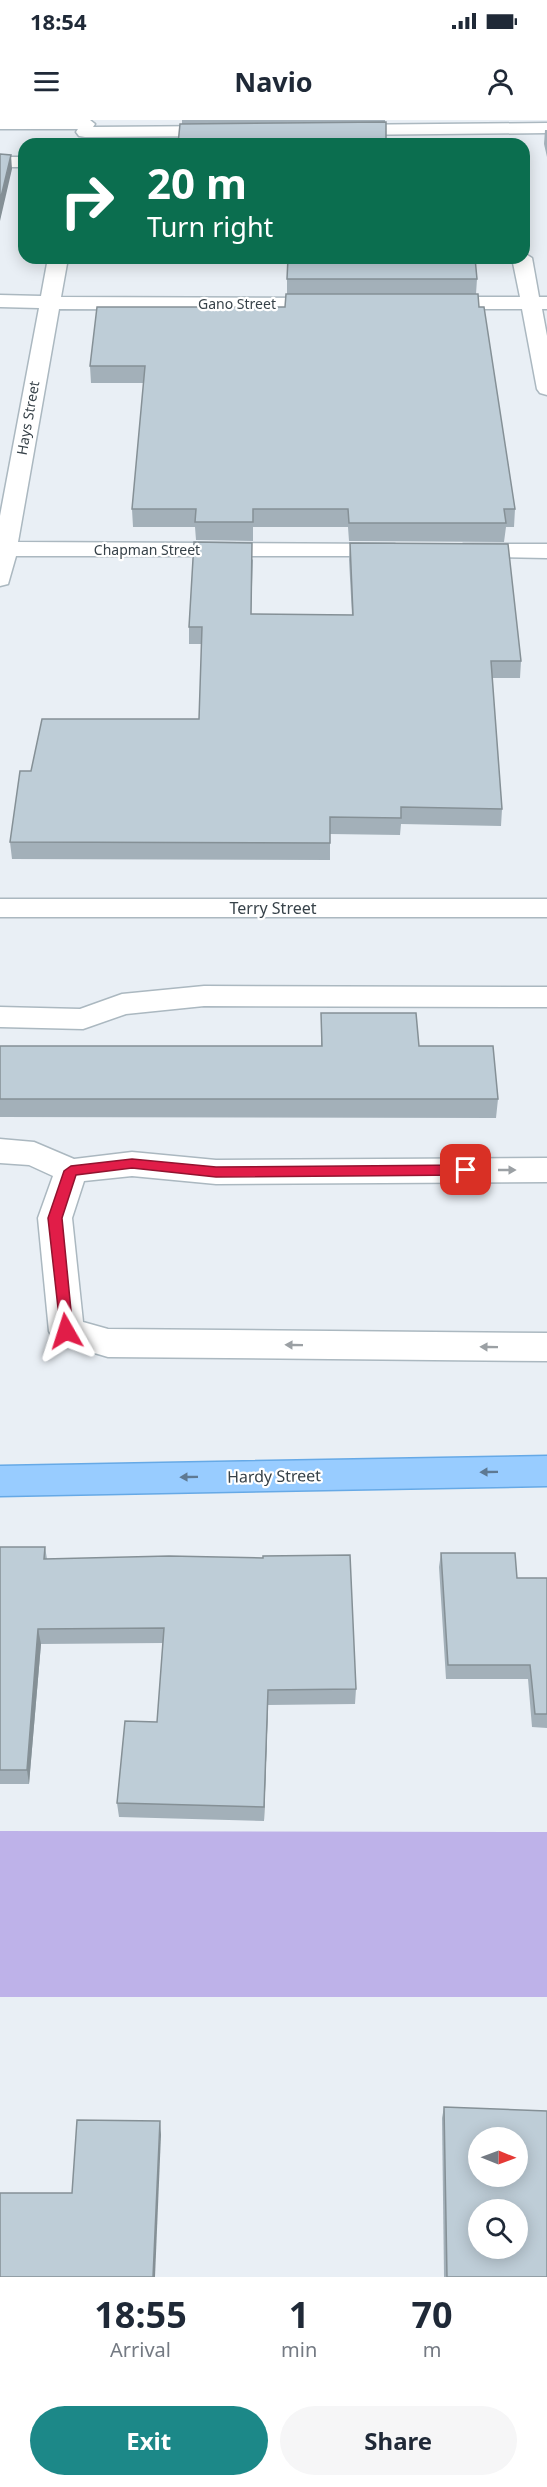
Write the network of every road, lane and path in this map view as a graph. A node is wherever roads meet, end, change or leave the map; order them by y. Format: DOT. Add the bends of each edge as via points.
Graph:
graph roads {
  1 [pos="0,124"];
  2 [pos="547,128"];
  3 [pos="85,130"];
  4 [pos="323,130"];
  5 [pos="240,131"];
  6 [pos="499,131"];
  7 [pos="0,162"];
  8 [pos="18,162"];
  9 [pos="57,264"];
  10 [pos="524,264"];
  11 [pos="0,300"];
  12 [pos="48,302"];
  13 [pos="411,303"];
  14 [pos="538,303"];
  15 [pos="352,304"];
  16 [pos="547,389"];
  17 [pos="3,549"];
  18 [pos="416,551"];
  19 [pos="440,551"];
  20 [pos="547,551"];
  21 [pos="0,579"];
  22 [pos="0,908"];
  23 [pos="547,908"];
  24 [pos="547,997"];
  25 [pos="0,1017"];
  26 [pos="0,1151"];
  27 [pos="547,1170"];
  28 [pos="71,1171"];
  29 [pos="547,1347"];
  30 [pos="547,1471"];
  31 [pos="0,1480"];
  1 -- 3 [label="street"];
  2 -- 6 [label="street"];
  3 -- 5 [label="street"];
  4 -- 6 [label="street"];
  7 -- 8 [label="street"];
  9 -- 12 [label="street, Hays Street"];
  10 -- 14 [label="street"];
  11 -- 12 [label="street, Gano Street"];
  12 -- 15 [label="street, Gano Street"];
  12 -- 17 [label="street, Hays Street"];
  13 -- 14 [label="street"];
  14 -- 16 [label="street"];
  17 -- 18 [label="street, Chapman Street"];
  17 -- 21 [label="street, Hays Street"];
  19 -- 20 [label="street"];
  22 -- 23 [label="street, Terry Street"];
  24 -- 25 [label="street" via="204,996 122,1004 83,1019"];
  26 -- 28 [label="street" via="34,1154"];
  28 -- 27 [label="street, one-way" via="132,1164 216,1172"];
  29 -- 28 [label="street, one-way" via="108,1343 66,1331 55,1218"];
  30 -- 31 [label="main road, Hardy Street, one-way"];
}
